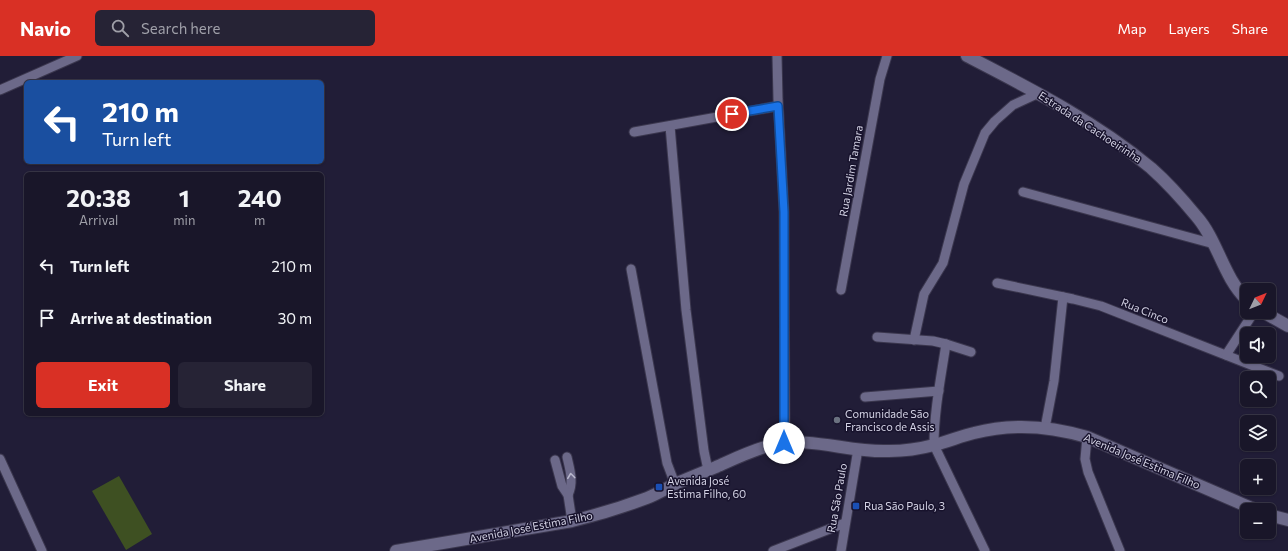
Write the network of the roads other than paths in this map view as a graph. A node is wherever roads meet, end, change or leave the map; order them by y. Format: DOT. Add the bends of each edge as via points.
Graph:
graph roads {
  1 [pos="77,56"];
  2 [pos="777,56"];
  3 [pos="887,56"];
  4 [pos="967,56"];
  5 [pos="0,90"];
  6 [pos="1039,93"];
  7 [pos="778,106"];
  8 [pos="670,126"];
  9 [pos="634,132"];
  10 [pos="1022,192"];
  11 [pos="1214,244"];
  12 [pos="631,269"];
  13 [pos="997,283"];
  14 [pos="841,290"];
  15 [pos="1240,290"];
  16 [pos="1063,296"];
  17 [pos="1249,319"];
  18 [pos="1276,319"];
  19 [pos="1288,326"];
  20 [pos="877,337"];
  21 [pos="914,340"];
  22 [pos="946,344"];
  23 [pos="971,352"];
  24 [pos="1226,355"];
  25 [pos="1279,376"];
  26 [pos="938,391"];
  27 [pos="866,397"];
  28 [pos="1045,428"];
  29 [pos="1087,436"];
  30 [pos="784,443"];
  31 [pos="934,445"];
  32 [pos="858,449"];
  33 [pos="567,457"];
  34 [pos="0,459"];
  35 [pos="555,460"];
  36 [pos="708,470"];
  37 [pos="675,484"];
  38 [pos="568,495"];
  39 [pos="1240,503"];
  40 [pos="1276,517"];
  41 [pos="1288,520"];
  42 [pos="572,521"];
  43 [pos="844,523"];
  44 [pos="42,551"];
  45 [pos="396,551"];
  46 [pos="773,551"];
  47 [pos="841,551"];
  48 [pos="985,551"];
  49 [pos="1120,551"];
  1 -- 5 [label="street"];
  2 -- 7 [label="street"];
  3 -- 14 [label="street, Rua Jardim Tamara" via="880,79"];
  4 -- 6 [label="street, Estrada da Cachoeirinha"];
  6 -- 11 [label="street, Estrada da Cachoeirinha" via="1131,152 1152,169 1202,222"];
  6 -- 21 [label="street" via="1013,105 985,133 964,184 944,263 924,294"];
  7 -- 8 [label="street"];
  7 -- 30 [label="street" via="784,212"];
  8 -- 9 [label="street"];
  8 -- 36 [label="street" via="686,310"];
  10 -- 11 [label="street"];
  11 -- 15 [label="street, Estrada da Cachoeirinha"];
  12 -- 37 [label="street" via="667,463"];
  13 -- 16 [label="street, Rua Cinco"];
  16 -- 24 [label="street, Rua Cinco" via="1101,306"];
  16 -- 28 [label="street" via="1054,381"];
  17 -- 24 [label="street"];
  18 -- 19 [label="street"];
  20 -- 21 [label="street"];
  21 -- 22 [label="street"];
  22 -- 23 [label="street"];
  22 -- 26 [label="street"];
  24 -- 25 [label="street, Rua Cinco"];
  26 -- 27 [label="street"];
  26 -- 31 [label="street"];
  28 -- 29 [label="street, Avenida José Estima Filho"];
  28 -- 31 [label="street, Avenida José Estima Filho" via="1005,427 974,432"];
  29 -- 39 [label="street, Avenida José Estima Filho"];
  29 -- 49 [label="street" via="1085,459 1088,472"];
  30 -- 32 [label="street, Avenida José Estima Filho" via="806,442"];
  30 -- 36 [label="street, Avenida José Estima Filho" via="757,450"];
  31 -- 32 [label="street, Avenida José Estima Filho" via="887,452"];
  31 -- 48 [label="street"];
  32 -- 43 [label="street, Rua São Paulo"];
  38 -- 33 [label="street, one-way" via="572,480"];
  34 -- 44 [label="street"];
  35 -- 38 [label="street" via="562,486"];
  36 -- 37 [label="street, Avenida José Estima Filho"];
  37 -- 42 [label="street, Avenida José Estima Filho" via="625,506"];
  38 -- 42 [label="street"];
  40 -- 41 [label="street"];
  42 -- 45 [label="street, Avenida José Estima Filho"];
  43 -- 46 [label="street"];
  43 -- 47 [label="street, Rua São Paulo"];
}
